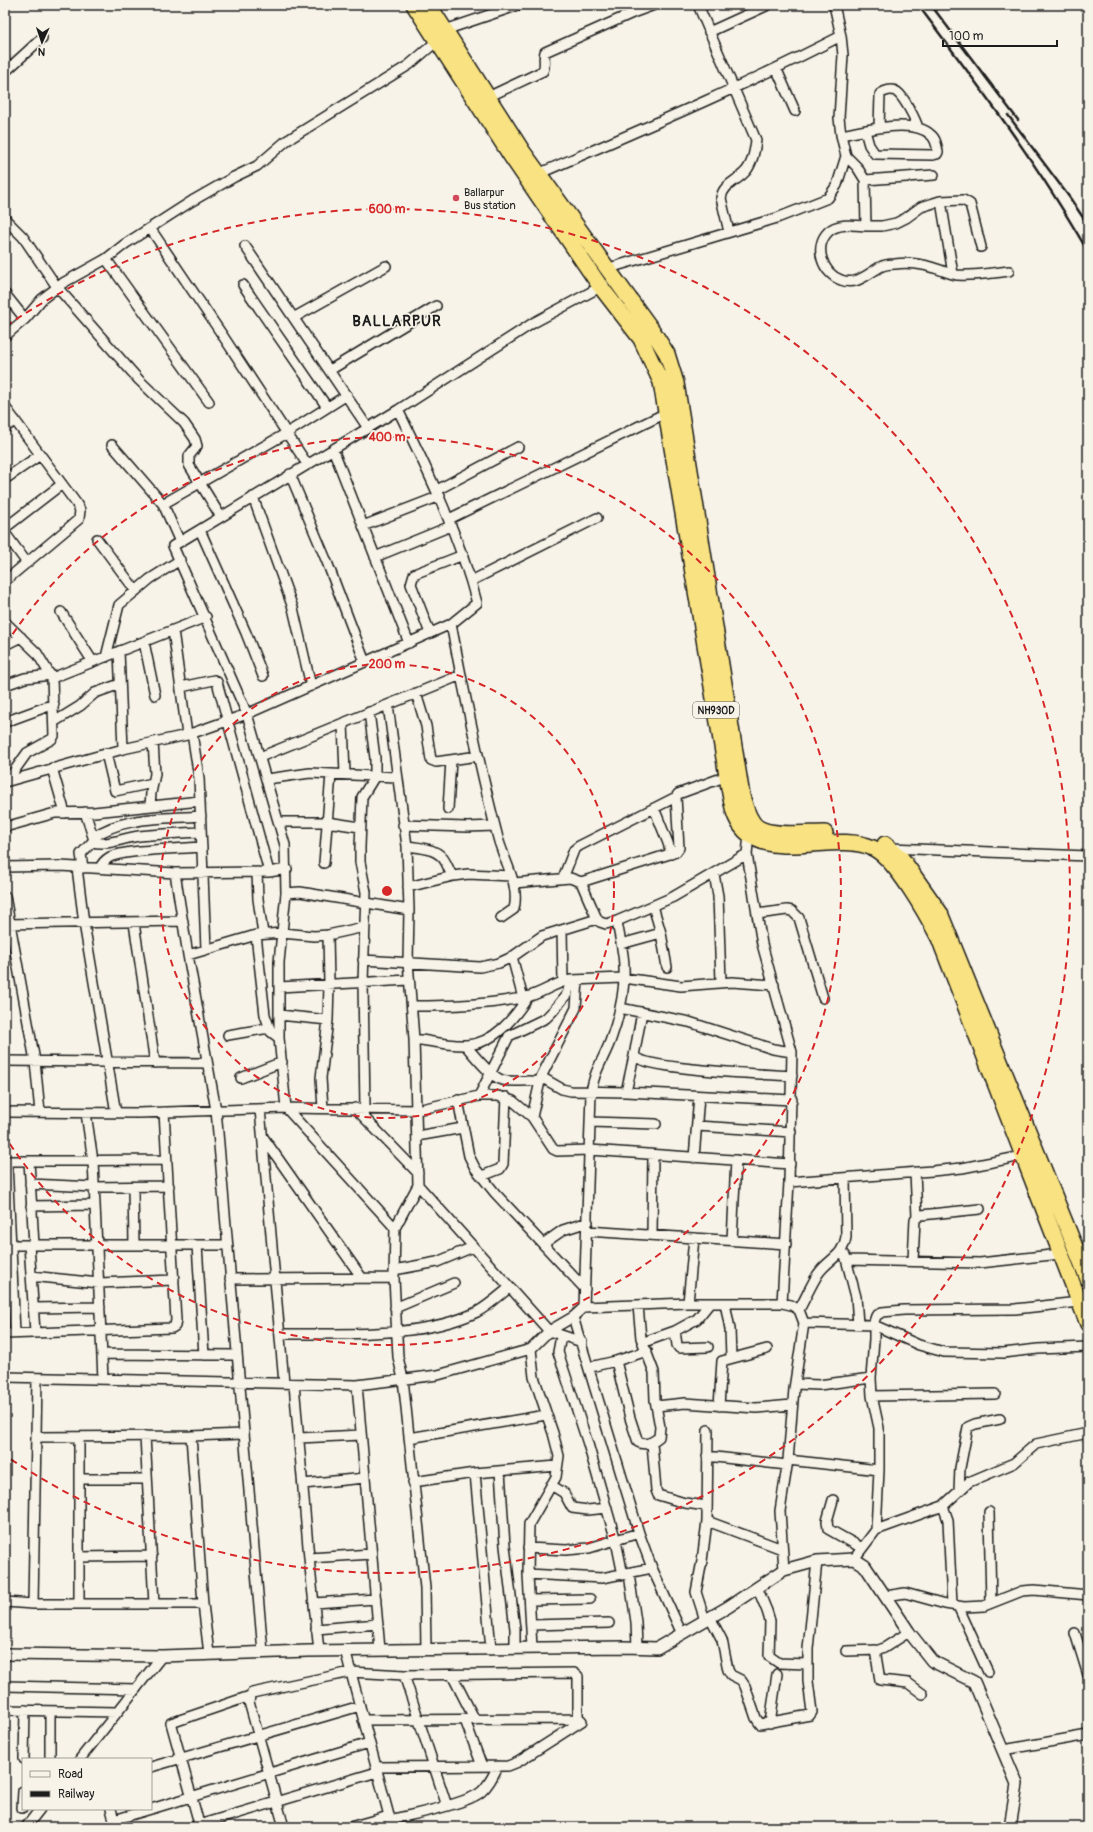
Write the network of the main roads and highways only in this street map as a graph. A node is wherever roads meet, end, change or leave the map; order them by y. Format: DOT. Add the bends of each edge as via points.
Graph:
graph roads {
  1 [pos="414,5"];
  2 [pos="429,5"];
  3 [pos="441,36"];
  4 [pos="518,155"];
  5 [pos="753,831"];
  6 [pos="1088,1279"];
  7 [pos="1088,1324"];
  1 -- 3 [label="highway, NH930D"];
  2 -- 3 [label="highway, NH930D"];
  3 -- 4 [label="highway, NH930D"];
  3 -- 4 [label="highway, NH930D" via="488,97"];
  4 -- 5 [label="highway, NH930D" via="600,286 641,339 661,382 734,812 741,825"];
  4 -- 5 [label="highway, NH930D" via="538,174 667,354 676,383 742,796"];
  5 -- 6 [label="highway" via="862,835 877,839 902,860 940,913"];
  5 -- 7 [label="highway, NH930D" via="756,840 769,844 857,843 874,848 890,860 939,938"];
}
